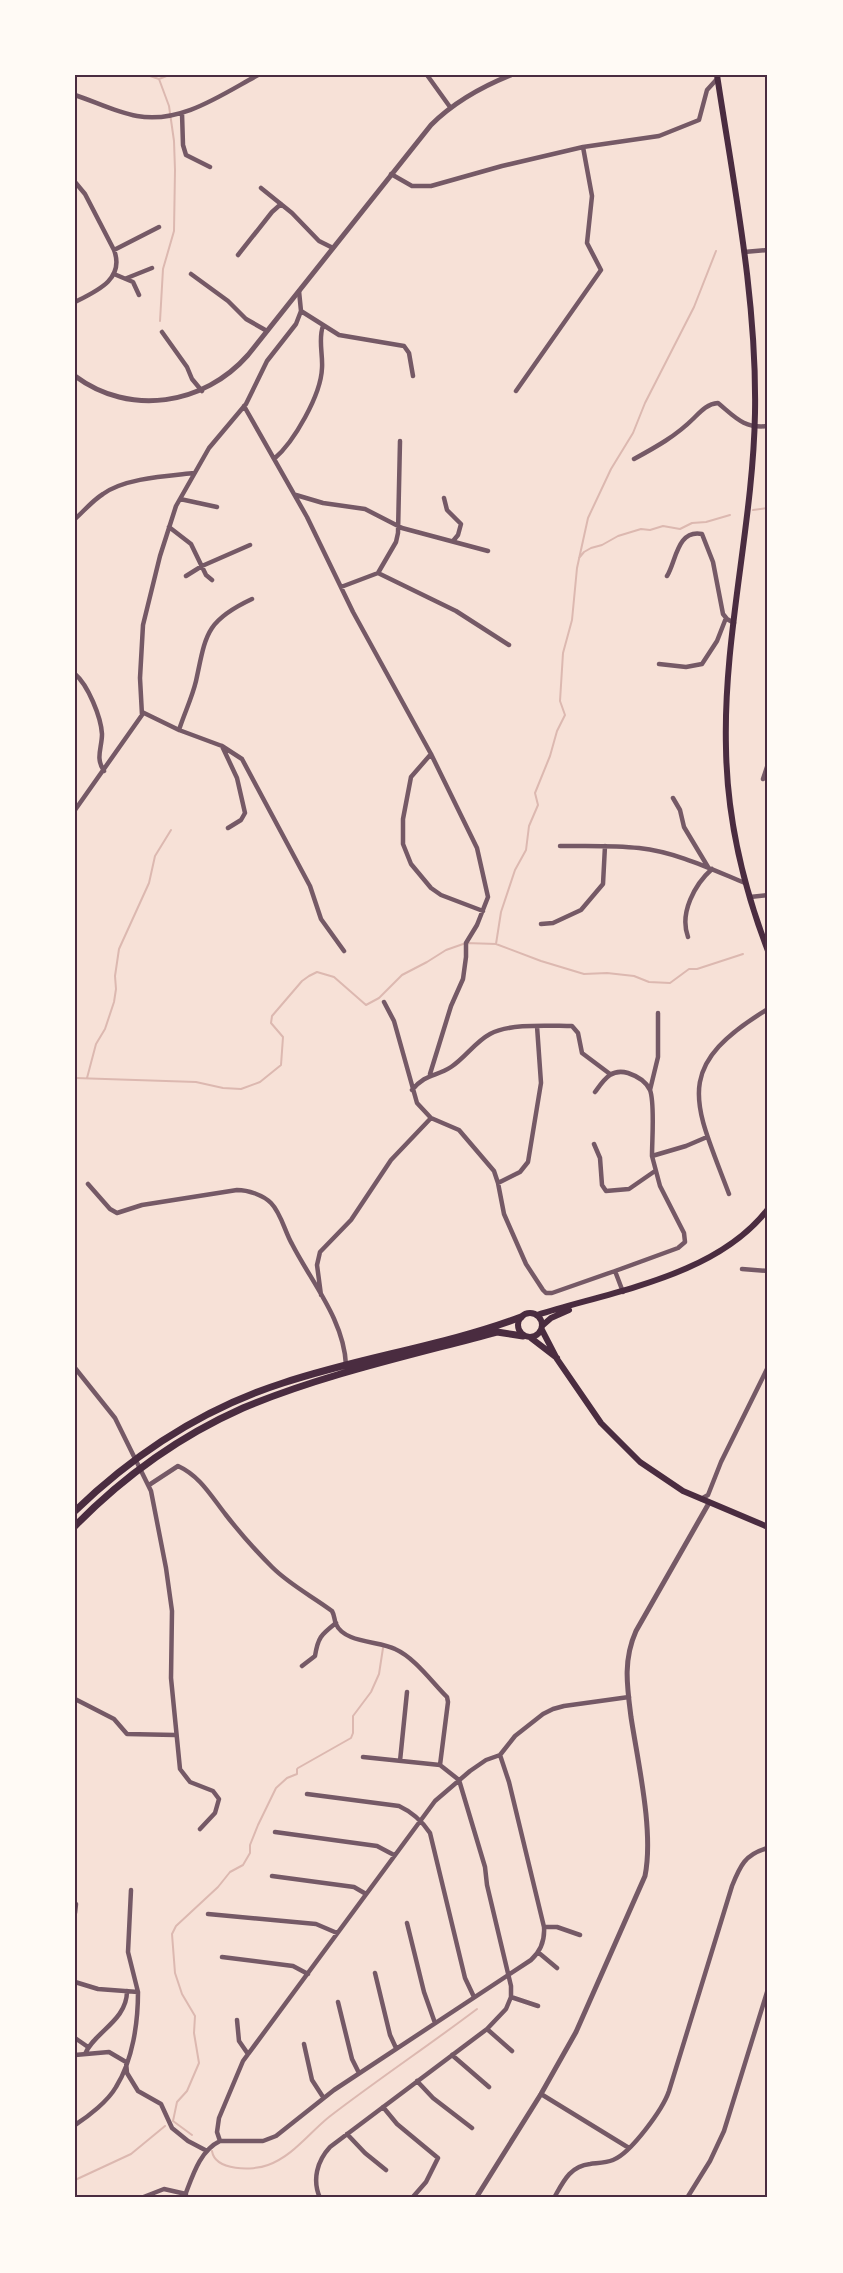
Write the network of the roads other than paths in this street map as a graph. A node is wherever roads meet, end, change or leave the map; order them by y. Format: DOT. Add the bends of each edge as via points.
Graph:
graph roads {
  1 [pos="258,75"];
  2 [pos="427,75"];
  3 [pos="511,75"];
  4 [pos="717,77"];
  5 [pos="75,95"];
  6 [pos="450,107"];
  7 [pos="179,113"];
  8 [pos="583,147"];
  9 [pos="210,167"];
  10 [pos="391,174"];
  11 [pos="75,182"];
  12 [pos="261,188"];
  13 [pos="281,204"];
  14 [pos="159,227"];
  15 [pos="333,248"];
  16 [pos="114,250"];
  17 [pos="768,250"];
  18 [pos="744,252"];
  19 [pos="238,255"];
  20 [pos="152,268"];
  21 [pos="114,274"];
  22 [pos="191,274"];
  23 [pos="126,278"];
  24 [pos="299,291"];
  25 [pos="139,295"];
  26 [pos="75,302"];
  27 [pos="301,311"];
  28 [pos="323,326"];
  29 [pos="267,331"];
  30 [pos="162,332"];
  31 [pos="75,376"];
  32 [pos="412,376"];
  33 [pos="202,391"];
  34 [pos="516,391"];
  35 [pos="244,406"];
  36 [pos="768,426"];
  37 [pos="754,427"];
  38 [pos="400,441"];
  39 [pos="274,459"];
  40 [pos="634,459"];
  41 [pos="194,473"];
  42 [pos="295,495"];
  43 [pos="444,498"];
  44 [pos="180,499"];
  45 [pos="217,507"];
  46 [pos="75,519"];
  47 [pos="397,525"];
  48 [pos="169,527"];
  49 [pos="453,541"];
  50 [pos="250,545"];
  51 [pos="488,551"];
  52 [pos="202,566"];
  53 [pos="378,573"];
  54 [pos="186,576"];
  55 [pos="667,576"];
  56 [pos="212,580"];
  57 [pos="341,587"];
  58 [pos="252,598"];
  59 [pos="726,618"];
  60 [pos="734,622"];
  61 [pos="509,645"];
  62 [pos="659,664"];
  63 [pos="75,674"];
  64 [pos="142,712"];
  65 [pos="179,730"];
  66 [pos="222,746"];
  67 [pos="432,754"];
  68 [pos="768,765"];
  69 [pos="104,771"];
  70 [pos="763,779"];
  71 [pos="673,798"];
  72 [pos="75,810"];
  73 [pos="228,828"];
  74 [pos="560,846"];
  75 [pos="605,846"];
  76 [pos="710,868"];
  77 [pos="745,883"];
  78 [pos="768,895"];
  79 [pos="750,897"];
  80 [pos="483,911"];
  81 [pos="542,924"];
  82 [pos="688,937"];
  83 [pos="344,951"];
  84 [pos="768,951"];
  85 [pos="384,1002"];
  86 [pos="768,1009"];
  87 [pos="658,1013"];
  88 [pos="537,1026"];
  89 [pos="430,1074"];
  90 [pos="609,1074"];
  91 [pos="412,1090"];
  92 [pos="650,1090"];
  93 [pos="594,1092"];
  94 [pos="430,1118"];
  95 [pos="707,1137"];
  96 [pos="594,1144"];
  97 [pos="652,1156"];
  98 [pos="655,1171"];
  99 [pos="498,1182"];
  100 [pos="88,1185"];
  101 [pos="729,1194"];
  102 [pos="768,1209"];
  103 [pos="742,1269"];
  104 [pos="615,1271"];
  105 [pos="768,1271"];
  106 [pos="623,1292"];
  107 [pos="321,1295"];
  108 [pos="588,1301"];
  109 [pos="537,1315"];
  110 [pos="521,1317"];
  111 [pos="542,1328"];
  112 [pos="527,1337"];
  113 [pos="557,1359"];
  114 [pos="346,1365"];
  115 [pos="768,1367"];
  116 [pos="75,1368"];
  117 [pos="136,1458"];
  118 [pos="141,1468"];
  119 [pos="149,1485"];
  120 [pos="701,1499"];
  121 [pos="709,1503"];
  122 [pos="75,1511"];
  123 [pos="75,1526"];
  124 [pos="768,1527"];
  125 [pos="336,1623"];
  126 [pos="302,1666"];
  127 [pos="407,1692"];
  128 [pos="629,1697"];
  129 [pos="75,1699"];
  130 [pos="175,1735"];
  131 [pos="500,1755"];
  132 [pos="363,1757"];
  133 [pos="400,1761"];
  134 [pos="440,1765"];
  135 [pos="459,1780"];
  136 [pos="307,1794"];
  137 [pos="420,1820"];
  138 [pos="200,1829"];
  139 [pos="275,1832"];
  140 [pos="768,1848"];
  141 [pos="394,1855"];
  142 [pos="272,1876"];
  143 [pos="130,1890"];
  144 [pos="366,1894"];
  145 [pos="76,1904"];
  146 [pos="75,1913"];
  147 [pos="208,1914"];
  148 [pos="407,1923"];
  149 [pos="544,1927"];
  150 [pos="337,1933"];
  151 [pos="580,1935"];
  152 [pos="538,1953"];
  153 [pos="222,1957"];
  154 [pos="557,1968"];
  155 [pos="375,1973"];
  156 [pos="308,1974"];
  157 [pos="509,1974"];
  158 [pos="75,1982"];
  159 [pos="768,1989"];
  160 [pos="127,1992"];
  161 [pos="138,1992"];
  162 [pos="474,1997"];
  163 [pos="510,1997"];
  164 [pos="338,2002"];
  165 [pos="538,2006"];
  166 [pos="237,2020"];
  167 [pos="435,2023"];
  168 [pos="487,2030"];
  169 [pos="75,2038"];
  170 [pos="303,2044"];
  171 [pos="88,2047"];
  172 [pos="396,2048"];
  173 [pos="512,2051"];
  174 [pos="85,2054"];
  175 [pos="248,2054"];
  176 [pos="75,2055"];
  177 [pos="452,2055"];
  178 [pos="126,2061"];
  179 [pos="359,2073"];
  180 [pos="417,2081"];
  181 [pos="489,2087"];
  182 [pos="541,2094"];
  183 [pos="323,2097"];
  184 [pos="383,2107"];
  185 [pos="75,2125"];
  186 [pos="472,2128"];
  187 [pos="347,2134"];
  188 [pos="220,2141"];
  189 [pos="629,2148"];
  190 [pos="207,2151"];
  191 [pos="386,2170"];
  192 [pos="185,2196"];
  193 [pos="141,2198"];
  194 [pos="320,2198"];
  195 [pos="412,2198"];
  196 [pos="476,2198"];
  197 [pos="554,2198"];
  198 [pos="687,2198"];
  1 -- 7 [label="street"];
  2 -- 6 [label="street"];
  3 -- 6 [label="street"];
  4 -- 8 [label="street" via="707,90 697,122 646,140"];
  4 -- 18 [label="main road"];
  5 -- 7 [label="street" via="130,114 159,118"];
  6 -- 10 [label="street"];
  7 -- 9 [label="street" via="186,155"];
  8 -- 10 [label="street" via="431,186 412,186"];
  8 -- 34 [label="street" via="592,196 587,243 601,270"];
  10 -- 15 [label="street"];
  11 -- 16 [label="street"];
  12 -- 13 [label="street"];
  13 -- 15 [label="street" via="314,237"];
  13 -- 19 [label="street"];
  14 -- 16 [label="street"];
  15 -- 24 [label="street"];
  16 -- 21 [label="street"];
  17 -- 18 [label="street"];
  18 -- 37 [label="main road" via="755,363"];
  20 -- 23 [label="street"];
  21 -- 23 [label="street"];
  21 -- 26 [label="street" via="102,289"];
  22 -- 29 [label="street"];
  23 -- 25 [label="street" via="133,282"];
  24 -- 27 [label="street"];
  24 -- 29 [label="street"];
  27 -- 28 [label="street"];
  27 -- 35 [label="street" via="293,330 263,367"];
  28 -- 32 [label="street" via="345,337 402,345 409,353"];
  28 -- 39 [label="street" via="322,372 309,408"];
  29 -- 33 [label="street" via="235,368"];
  30 -- 33 [label="street"];
  31 -- 33 [label="street" via="120,398 143,401 173,400"];
  35 -- 39 [label="street"];
  35 -- 41 [label="street"];
  36 -- 37 [label="street"];
  37 -- 40 [label="street" via="739,422 714,403 677,434"];
  37 -- 60 [label="main road"];
  38 -- 47 [label="street"];
  39 -- 42 [label="street"];
  41 -- 44 [label="street"];
  41 -- 46 [label="street" via="147,478 109,490"];
  42 -- 47 [label="street" via="365,509"];
  42 -- 57 [label="street"];
  43 -- 49 [label="street" via="447,510 461,524"];
  44 -- 45 [label="street"];
  44 -- 48 [label="street"];
  47 -- 49 [label="street"];
  47 -- 53 [label="street" via="396,542"];
  48 -- 52 [label="street" via="191,544"];
  48 -- 64 [label="street" via="143,625"];
  49 -- 51 [label="street"];
  50 -- 52 [label="street"];
  52 -- 54 [label="street"];
  52 -- 56 [label="street"];
  53 -- 57 [label="street"];
  53 -- 61 [label="street" via="456,611"];
  55 -- 59 [label="street" via="682,541 703,535"];
  57 -- 67 [label="street"];
  58 -- 65 [label="street" via="231,608 207,633"];
  59 -- 60 [label="street"];
  59 -- 62 [label="street" via="702,664"];
  60 -- 77 [label="main road" via="726,747 729,800"];
  63 -- 69 [label="street" via="96,712 102,735 99,761"];
  64 -- 65 [label="street"];
  64 -- 69 [label="street"];
  65 -- 66 [label="street"];
  66 -- 73 [label="street" via="238,780 245,813"];
  66 -- 83 [label="street" via="244,762 310,886 321,919"];
  67 -- 80 [label="street" via="477,848 488,892"];
  67 -- 80 [label="street" via="411,777 403,844 411,864 431,888"];
  68 -- 70 [label="street"];
  69 -- 72 [label="street"];
  71 -- 76 [label="street" via="687,834"];
  74 -- 75 [label="street"];
  75 -- 76 [label="street" via="650,850"];
  75 -- 81 [label="street" via="603,884 580,910"];
  76 -- 77 [label="street"];
  76 -- 82 [label="street" via="687,911"];
  77 -- 79 [label="main road"];
  78 -- 79 [label="street"];
  79 -- 84 [label="main road"];
  80 -- 89 [label="street" via="467,939 461,985"];
  85 -- 91 [label="street" via="394,1021"];
  86 -- 95 [label="street" via="729,1035 706,1063 698,1100"];
  87 -- 92 [label="street" via="658,1056"];
  88 -- 89 [label="street" via="490,1034 447,1070"];
  88 -- 90 [label="street" via="572,1026 579,1034 582,1053"];
  88 -- 99 [label="street" via="541,1083 528,1162 520,1172"];
  89 -- 91 [label="street"];
  90 -- 92 [label="street" via="619,1071 635,1076"];
  90 -- 93 [label="street"];
  91 -- 94 [label="street"];
  92 -- 97 [label="street"];
  94 -- 99 [label="street" via="459,1130 494,1171"];
  94 -- 107 [label="street" via="391,1160 351,1220 320,1252 317,1265"];
  95 -- 97 [label="street"];
  95 -- 101 [label="street"];
  96 -- 98 [label="street" via="606,1191 629,1189"];
  97 -- 98 [label="street"];
  98 -- 104 [label="street" via="685,1242"];
  99 -- 104 [label="street" via="504,1214 526,1264 545,1293"];
  100 -- 107 [label="street" via="117,1214 142,1205 237,1190 264,1198 274,1207"];
  102 -- 106 [label="main road" via="719,1252"];
  103 -- 105 [label="street"];
  104 -- 106 [label="street"];
  106 -- 108 [label="main road"];
  107 -- 114 [label="street" via="343,1340"];
  108 -- 109 [label="main road"];
  108 -- 111 [label="main road" via="558,1314"];
  109 -- 110 [label="main road"];
  109 -- 111 [label="main road"];
  110 -- 112 [label="main road" via="518,1326"];
  110 -- 114 [label="main road"];
  111 -- 112 [label="main road" via="538,1335"];
  111 -- 113 [label="main road"];
  112 -- 113 [label="main road"];
  112 -- 118 [label="main road" via="497,1332 320,1381 242,1409 189,1436"];
  113 -- 120 [label="main road" via="621,1445 667,1482"];
  114 -- 117 [label="main road" via="245,1397 184,1427"];
  115 -- 120 [label="street" via="708,1495"];
  116 -- 117 [label="street" via="115,1418"];
  117 -- 118 [label="street"];
  117 -- 122 [label="main road"];
  118 -- 119 [label="street"];
  118 -- 123 [label="main road"];
  119 -- 125 [label="street" via="178,1466 189,1472 201,1481 274,1569 332,1611"];
  119 -- 130 [label="street" via="172,1611"];
  120 -- 121 [label="main road"];
  121 -- 124 [label="main road"];
  121 -- 128 [label="street" via="630,1644"];
  125 -- 126 [label="street" via="320,1637 315,1656"];
  125 -- 134 [label="street" via="361,1641 395,1649 447,1696"];
  127 -- 133 [label="street"];
  128 -- 131 [label="street" via="553,1709 530,1722"];
  128 -- 182 [label="street" via="646,1821 646,1869 589,2007"];
  129 -- 130 [label="street" via="114,1719 127,1734"];
  130 -- 138 [label="street" via="181,1773 190,1782 213,1791 219,1799 215,1813"];
  131 -- 135 [label="street" via="486,1760"];
  131 -- 149 [label="street"];
  132 -- 133 [label="street"];
  133 -- 134 [label="street"];
  134 -- 135 [label="street"];
  135 -- 137 [label="street"];
  135 -- 157 [label="street" via="485,1867"];
  136 -- 137 [label="street" via="391,1804"];
  137 -- 141 [label="street"];
  137 -- 162 [label="street" via="431,1838 465,1978"];
  139 -- 141 [label="street" via="377,1846"];
  140 -- 189 [label="street" via="753,1853 741,1865 668,2096"];
  141 -- 144 [label="street"];
  142 -- 144 [label="street" via="354,1887"];
  143 -- 161 [label="street" via="128,1952"];
  144 -- 150 [label="street"];
  145 -- 146 [label="street"];
  147 -- 150 [label="street" via="316,1924"];
  148 -- 167 [label="street"];
  149 -- 151 [label="street"];
  149 -- 152 [label="street"];
  150 -- 156 [label="street"];
  152 -- 154 [label="street"];
  152 -- 157 [label="street"];
  153 -- 156 [label="street" via="293,1966"];
  155 -- 172 [label="street"];
  156 -- 175 [label="street"];
  157 -- 162 [label="street"];
  157 -- 163 [label="street"];
  158 -- 160 [label="street"];
  159 -- 198 [label="street" via="724,2132"];
  160 -- 161 [label="street"];
  160 -- 171 [label="street" via="120,2013"];
  161 -- 178 [label="street" via="134,2038"];
  162 -- 167 [label="street"];
  163 -- 165 [label="street"];
  163 -- 168 [label="street" via="506,2009"];
  164 -- 179 [label="street"];
  166 -- 175 [label="street" via="239,2041"];
  167 -- 172 [label="street"];
  168 -- 173 [label="street"];
  168 -- 177 [label="street"];
  169 -- 171 [label="street"];
  170 -- 183 [label="street" via="312,2080"];
  171 -- 174 [label="street"];
  172 -- 179 [label="street"];
  174 -- 176 [label="street"];
  174 -- 178 [label="street" via="109,2052"];
  175 -- 188 [label="street" via="219,2118"];
  177 -- 180 [label="street"];
  177 -- 181 [label="street"];
  178 -- 185 [label="street" via="116,2088"];
  178 -- 190 [label="street" via="127,2073 138,2091 160,2104 172,2128"];
  179 -- 183 [label="street"];
  180 -- 184 [label="street"];
  180 -- 186 [label="street"];
  182 -- 189 [label="street"];
  182 -- 196 [label="street"];
  183 -- 188 [label="street" via="269,2140"];
  184 -- 187 [label="street"];
  184 -- 195 [label="street" via="438,2158 426,2182"];
  187 -- 191 [label="street"];
  187 -- 194 [label="street" via="321,2158 316,2181"];
  188 -- 190 [label="street"];
  189 -- 197 [label="street" via="615,2160 576,2167"];
  190 -- 192 [label="street"];
  192 -- 193 [label="street" via="164,2188"];
}
